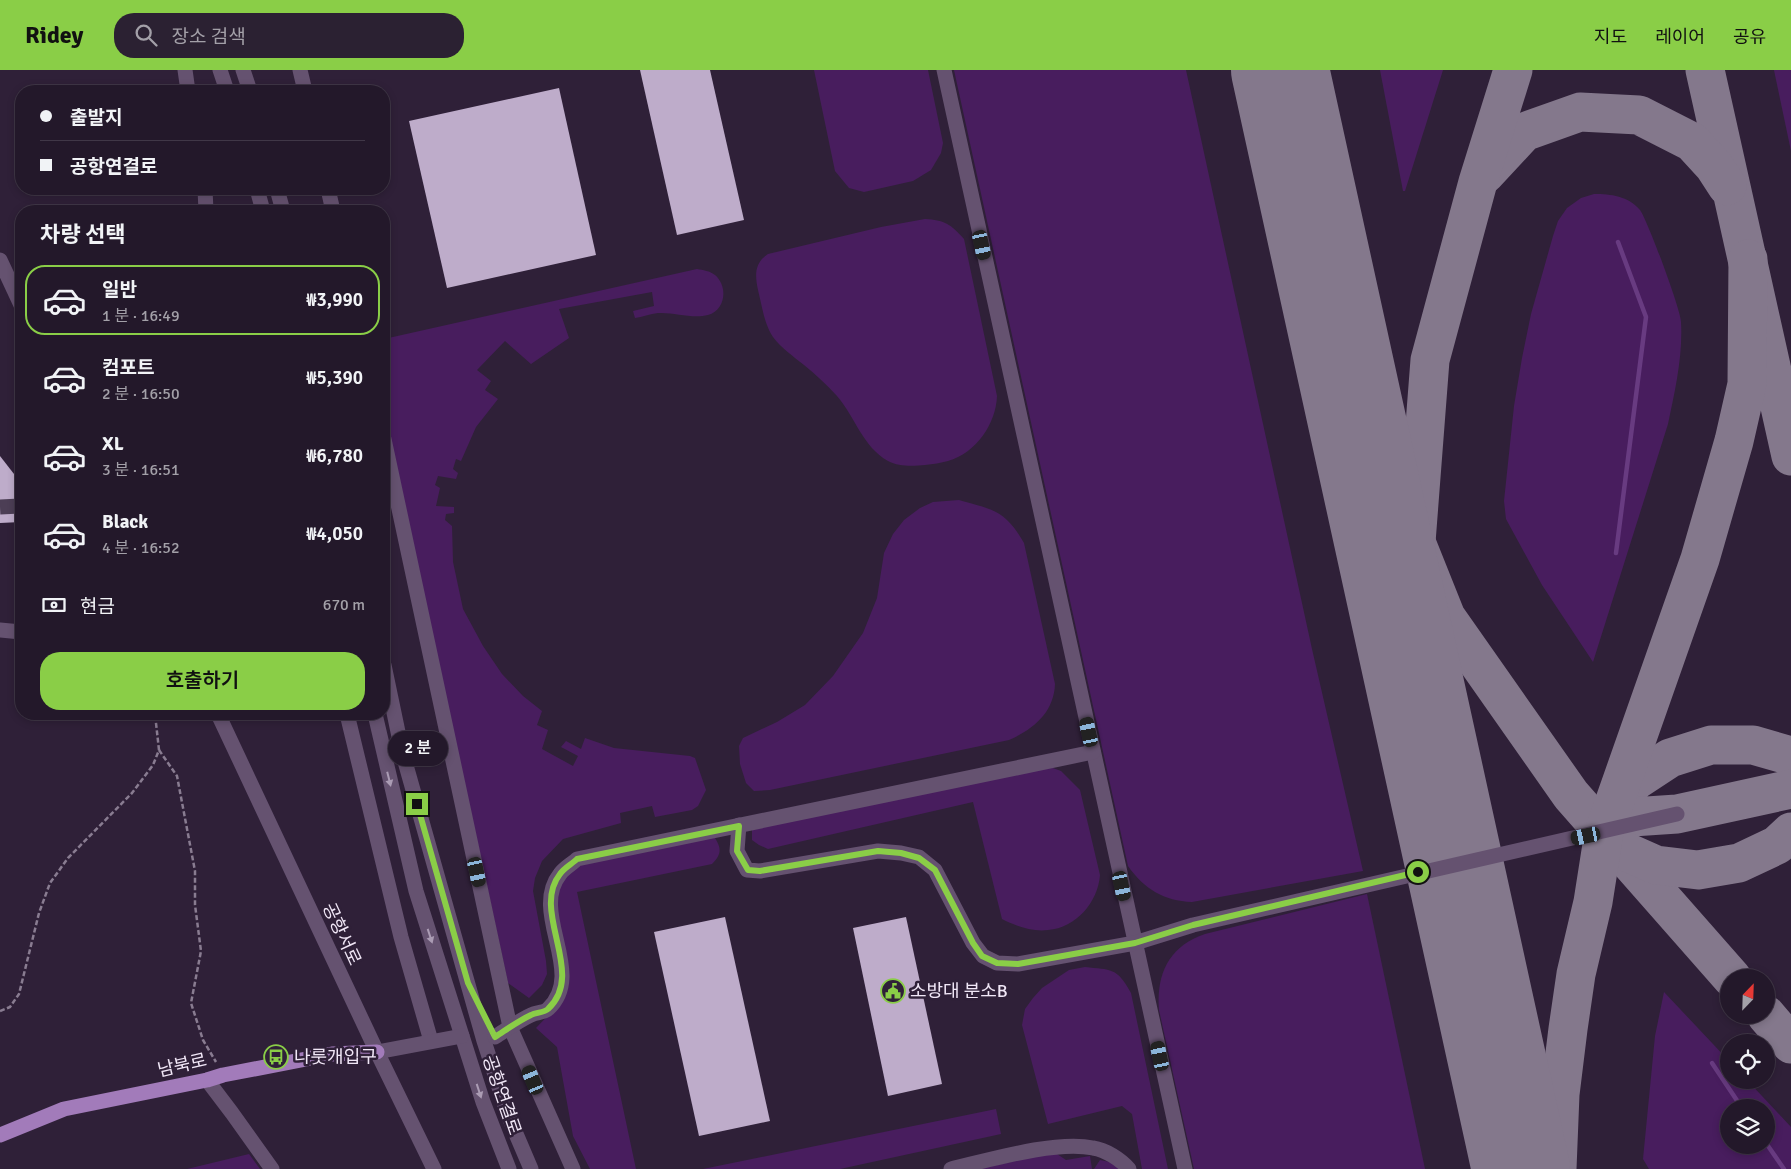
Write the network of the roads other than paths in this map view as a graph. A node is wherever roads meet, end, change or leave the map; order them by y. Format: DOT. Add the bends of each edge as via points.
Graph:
graph roads {
  1 [pos="185,70"];
  2 [pos="220,70"];
  3 [pos="242,70"];
  4 [pos="300,70"];
  5 [pos="944,70"];
  6 [pos="187,85"];
  7 [pos="226,85"];
  8 [pos="248,85"];
  9 [pos="304,85"];
  10 [pos="0,260"];
  11 [pos="15,292"];
  12 [pos="390,467"];
  13 [pos="0,630"];
  14 [pos="15,631"];
  15 [pos="390,694"];
  16 [pos="221,720"];
  17 [pos="348,720"];
  18 [pos="376,720"];
  19 [pos="1093,752"];
  20 [pos="1677,814"];
  21 [pos="739,826"];
  22 [pos="1135,943"];
  23 [pos="468,983"];
  24 [pos="510,1028"];
  25 [pos="462,1036"];
  26 [pos="495,1037"];
  27 [pos="431,1041"];
  28 [pos="377,1052"];
  29 [pos="207,1080"];
  30 [pos="508,1115"];
  31 [pos="0,1135"];
  32 [pos="272,1169"];
  33 [pos="434,1169"];
  34 [pos="509,1169"];
  35 [pos="530,1169"];
  36 [pos="573,1169"];
  37 [pos="952,1169"];
  38 [pos="1129,1169"];
  39 [pos="1185,1169"];
  1 -- 6 [label="street"];
  2 -- 7 [label="street"];
  3 -- 8 [label="street"];
  4 -- 9 [label="street"];
  5 -- 19 [label="street"];
  10 -- 11 [label="street"];
  12 -- 24 [label="street"];
  13 -- 14 [label="street"];
  15 -- 23 [label="street, 공항연결로" via="402,751"];
  16 -- 28 [label="street, 공항서로"];
  17 -- 27 [label="street" via="401,937"];
  18 -- 25 [label="street, 공항연결로, one-way" via="416,891"];
  19 -- 21 [label="street"];
  19 -- 22 [label="street"];
  20 -- 22 [label="street" via="1193,925"];
  21 -- 22 [label="street" via="737,851 748,870 760,871 878,851 919,858 935,870 982,956 997,963 1018,964"];
  21 -- 24 [label="street" via="577,859 559,874 551,893 550,906 563,971 562,985 558,997 547,1010 531,1014"];
  22 -- 39 [label="street"];
  23 -- 26 [label="street"];
  23 -- 30 [label="street, 공항연결로"];
  24 -- 26 [label="street"];
  24 -- 36 [label="street"];
  25 -- 27 [label="street"];
  25 -- 34 [label="street, 공항연결로, one-way"];
  26 -- 30 [label="street"];
  27 -- 28 [label="street"];
  28 -- 29 [label="main road, 남북로" via="332,1054"];
  28 -- 33 [label="street, 공항서로"];
  29 -- 31 [label="main road, 남북로" via="64,1109"];
  29 -- 32 [label="street"];
  30 -- 35 [label="street, 공항연결로"];
  37 -- 38 [label="street" via="1053,1147 1078,1146 1106,1153"];
}
